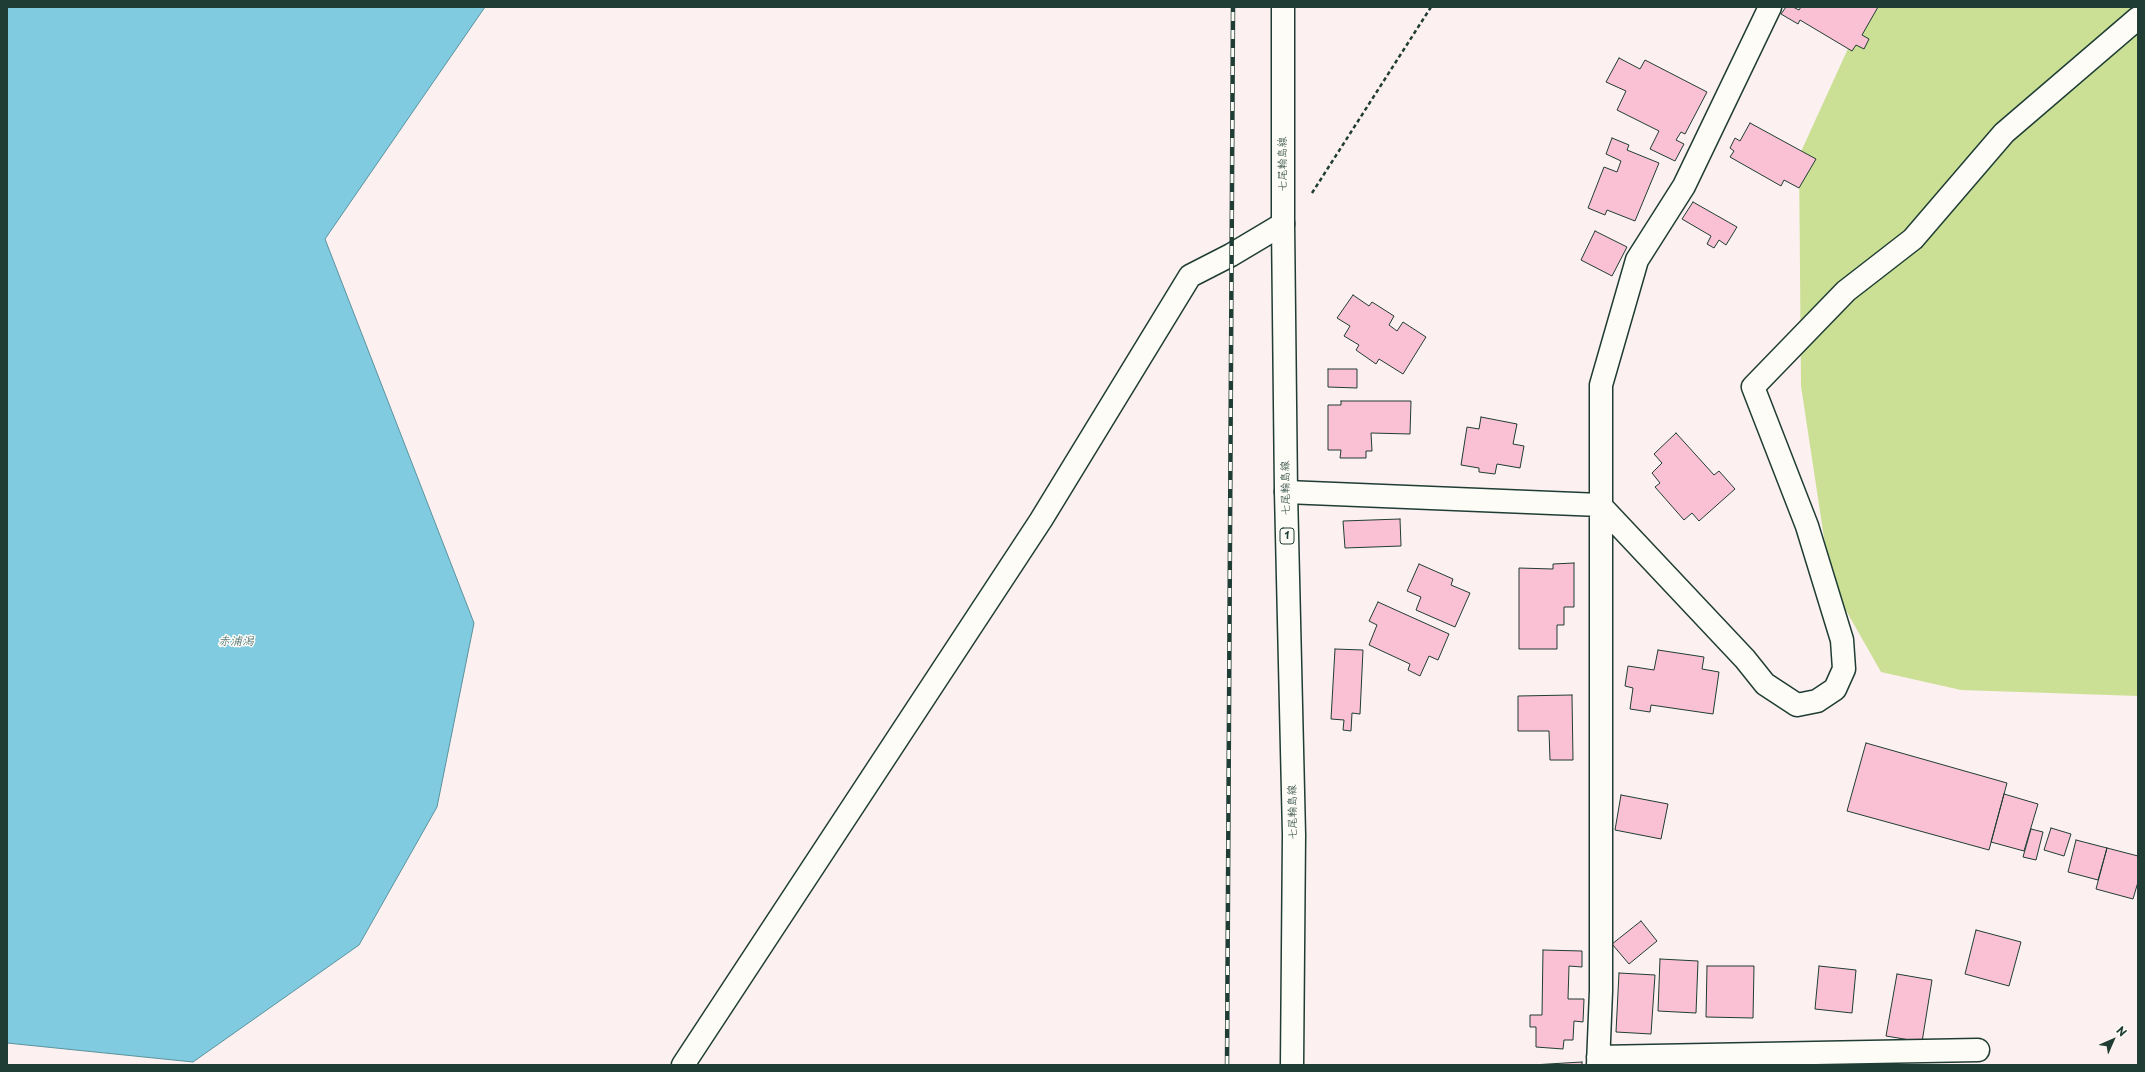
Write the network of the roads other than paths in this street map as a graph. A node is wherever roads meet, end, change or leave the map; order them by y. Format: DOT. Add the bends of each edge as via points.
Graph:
graph roads {
  1 [pos="1284,7"];
  2 [pos="1770,7"];
  3 [pos="2138,18"];
  4 [pos="1283,224"];
  5 [pos="1286,492"];
  6 [pos="1600,505"];
  7 [pos="1978,1050"];
  8 [pos="1598,1061"];
  9 [pos="683,1065"];
  10 [pos="1292,1065"];
  1 -- 4 [label="street, 七尾輪島線 / 1"];
  2 -- 6 [label="street" via="1684,186 1637,260 1601,385"];
  3 -- 6 [label="street" via="2004,133 1913,239 1846,291 1753,387 1807,526 1842,640 1844,669 1835,689 1817,701 1797,705 1765,684 1745,659"];
  4 -- 5 [label="street, 七尾輪島線 / 1"];
  4 -- 9 [label="street" via="1190,276 1041,520"];
  5 -- 6 [label="street"];
  5 -- 10 [label="street, 七尾輪島線 / 1" via="1294,835"];
  6 -- 8 [label="street" via="1601,991"];
  7 -- 8 [label="street"];
}
